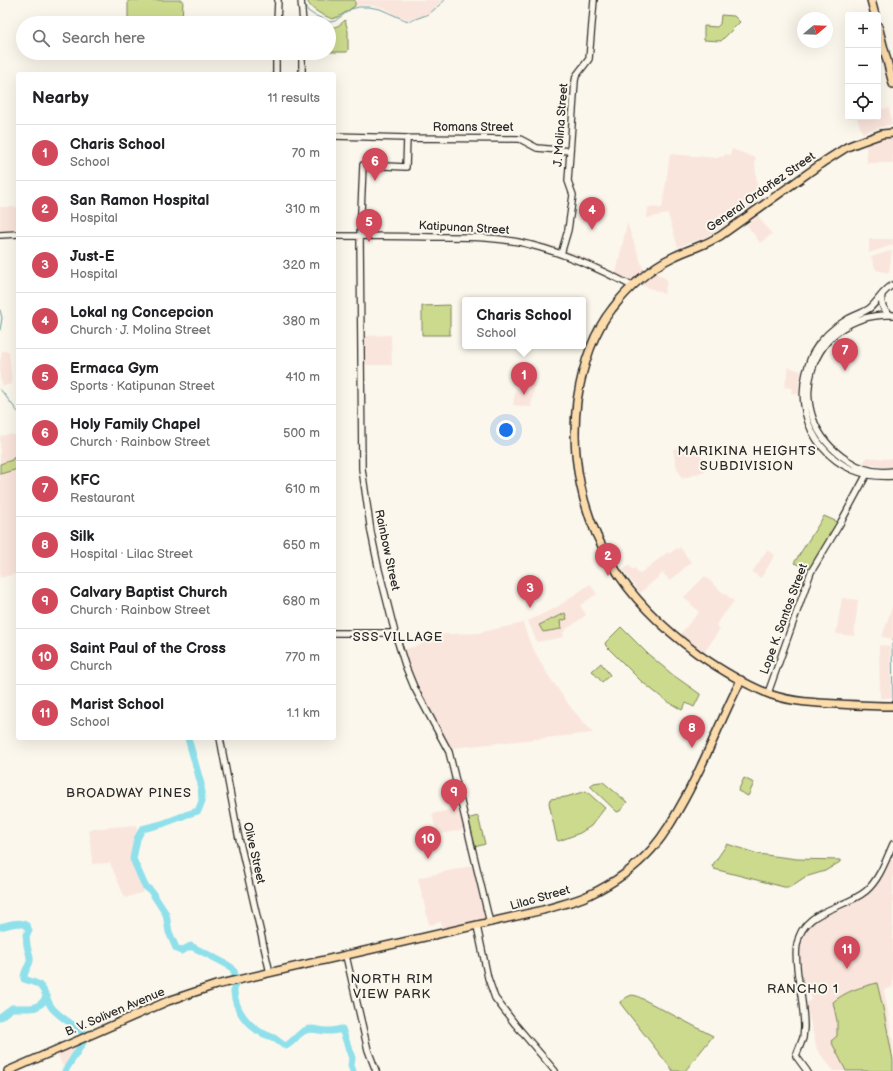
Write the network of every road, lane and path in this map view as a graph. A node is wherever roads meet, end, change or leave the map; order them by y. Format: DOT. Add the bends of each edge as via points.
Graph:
graph roads {
  1 [pos="278,0"];
  2 [pos="301,0"];
  3 [pos="594,0"];
  4 [pos="871,0"];
  5 [pos="874,12"];
  6 [pos="277,16"];
  7 [pos="302,16"];
  8 [pos="881,38"];
  9 [pos="276,60"];
  10 [pos="302,60"];
  11 [pos="276,72"];
  12 [pos="302,72"];
  13 [pos="893,84"];
  14 [pos="893,133"];
  15 [pos="336,136"];
  16 [pos="407,138"];
  17 [pos="570,151"];
  18 [pos="16,234"];
  19 [pos="0,235"];
  20 [pos="336,236"];
  21 [pos="360,236"];
  22 [pos="561,254"];
  23 [pos="893,283"];
  24 [pos="632,286"];
  25 [pos="882,295"];
  26 [pos="892,315"];
  27 [pos="893,471"];
  28 [pos="867,473"];
  29 [pos="893,476"];
  30 [pos="336,633"];
  31 [pos="395,633"];
  32 [pos="741,680"];
  33 [pos="768,693"];
  34 [pos="893,706"];
  35 [pos="220,740"];
  36 [pos="893,844"];
  37 [pos="490,923"];
  38 [pos="477,926"];
  39 [pos="346,956"];
  40 [pos="270,973"];
  41 [pos="237,980"];
  42 [pos="8,1071"];
  43 [pos="376,1071"];
  44 [pos="554,1071"];
  45 [pos="807,1071"];
  1 -- 6 [label="street"];
  2 -- 7 [label="street"];
  3 -- 17 [label="street, J. Molina Street" via="589,59 575,81"];
  4 -- 5 [label="main road"];
  8 -- 13 [label="main road"];
  9 -- 11 [label="street"];
  10 -- 12 [label="street"];
  14 -- 24 [label="main road, General Ordoñez Street" via="847,147 720,236 662,263"];
  15 -- 16 [label="street, Romans Street"];
  16 -- 17 [label="street, Romans Street" via="520,139 537,148"];
  16 -- 21 [label="street, Rainbow Street" via="406,167 362,165"];
  17 -- 22 [label="street, J. Molina Street" via="568,181 572,195 568,230"];
  18 -- 19 [label="street"];
  20 -- 21 [label="street, Katipunan Street"];
  21 -- 22 [label="street, Katipunan Street" via="496,238"];
  21 -- 31 [label="street, Rainbow Street" via="362,469 371,532"];
  22 -- 24 [label="street, Katipunan Street" via="593,266"];
  23 -- 25 [label="street"];
  24 -- 32 [label="main road, General Ordoñez Street" via="604,320 589,353 581,380 575,435 583,498 611,563 642,605 688,646 716,667"];
  25 -- 26 [label="street" via="882,306"];
  25 -- 28 [label="street" via="870,308 834,329 822,341 809,362 804,386 805,411 817,440 839,462"];
  26 -- 28 [label="street" via="865,318 836,332 818,354 810,382 810,408 820,435 841,456"];
  27 -- 28 [label="street"];
  28 -- 29 [label="street"];
  28 -- 33 [label="street, Lope K. Santos Street" via="811,572"];
  30 -- 31 [label="street"];
  31 -- 37 [label="street, Rainbow Street" via="414,687 449,752"];
  32 -- 33 [label="main road, General Ordoñez Street"];
  32 -- 37 [label="main road, Lilac Street" via="673,820 651,850 620,878 585,897"];
  33 -- 34 [label="main road, General Ordoñez Street" via="805,702"];
  35 -- 40 [label="street, Olive Street" via="238,834"];
  36 -- 45 [label="street" via="868,889 861,895 817,915 798,938 796,949 804,1027 796,1056"];
  37 -- 38 [label="main road, Lilac Street"];
  38 -- 39 [label="main road, Lilac Street"];
  38 -- 44 [label="street" via="495,998"];
  39 -- 40 [label="main road, Lilac Street"];
  39 -- 43 [label="street" via="368,1050"];
  40 -- 41 [label="main road, Lilac Street"];
  41 -- 42 [label="main road, B. V. Soliven Avenue" via="168,1001"];
}
